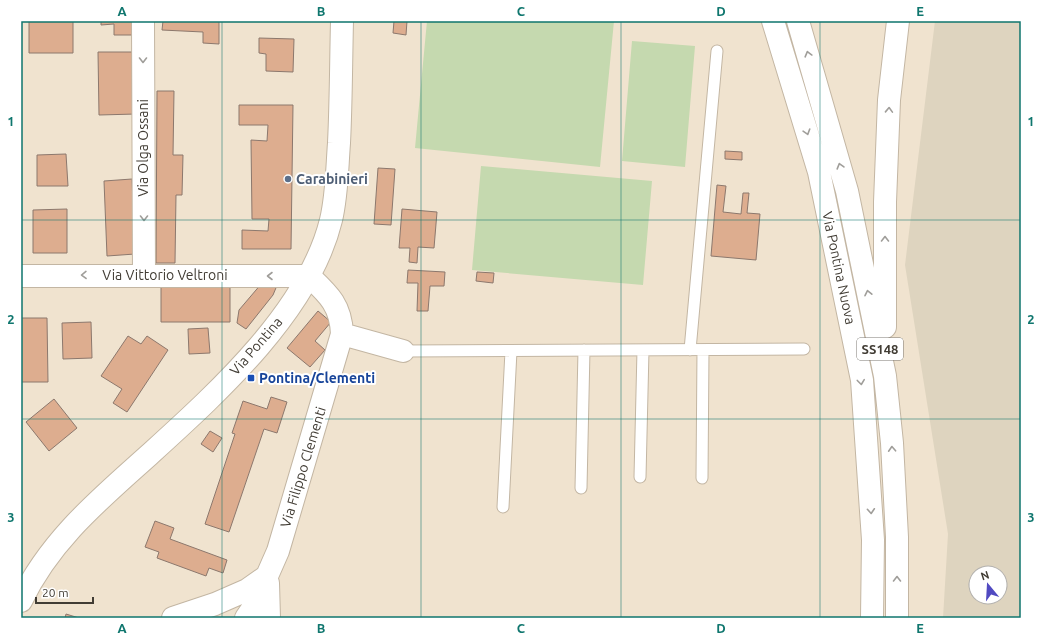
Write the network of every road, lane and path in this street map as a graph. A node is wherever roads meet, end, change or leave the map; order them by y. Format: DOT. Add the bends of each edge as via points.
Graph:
graph roads {
  1 [pos="143,21"];
  2 [pos="342,21"];
  3 [pos="757,21"];
  4 [pos="773,21"];
  5 [pos="798,21"];
  6 [pos="898,21"];
  7 [pos="717,51"];
  8 [pos="795,94"];
  9 [pos="144,274"];
  10 [pos="21,276"];
  11 [pos="309,276"];
  12 [pos="342,334"];
  13 [pos="804,349"];
  14 [pos="584,350"];
  15 [pos="642,350"];
  16 [pos="690,350"];
  17 [pos="703,350"];
  18 [pos="403,351"];
  19 [pos="511,351"];
  20 [pos="886,376"];
  21 [pos="640,477"];
  22 [pos="702,478"];
  23 [pos="581,488"];
  24 [pos="503,507"];
  25 [pos="267,576"];
  26 [pos="21,601"];
  27 [pos="173,618"];
  28 [pos="246,618"];
  29 [pos="269,618"];
  30 [pos="872,618"];
  31 [pos="897,618"];
  1 -- 9 [label="main road, Via Olga Ossani, one-way"];
  2 -- 11 [label="main road, Via Pontina" via="341,105 334,202 326,237"];
  3 -- 8 [label="main road"];
  4 -- 8 [label="main road, Via Pontina Nuova / SS148"];
  20 -- 5 [label="main road, Via Pontina Nuova / SS148, one-way" via="847,191"];
  20 -- 6 [label="main road, one-way" via="884,202 889,100"];
  7 -- 16 [label="lane"];
  8 -- 30 [label="main road, Via Pontina Nuova / SS148, one-way" via="819,172 862,380 873,540"];
  9 -- 10 [label="main road, Via Vittorio Veltroni, one-way"];
  11 -- 9 [label="main road, Via Vittorio Veltroni, one-way"];
  11 -- 12 [label="main road, Via Filippo Clementi" via="335,304 341,318"];
  11 -- 26 [label="main road, Via Pontina" via="262,342 234,373 88,510 62,538 38,570"];
  12 -- 18 [label="main road"];
  12 -- 25 [label="main road, Via Filippo Clementi" via="278,552"];
  13 -- 17 [label="lane"];
  14 -- 15 [label="lane"];
  14 -- 19 [label="lane"];
  14 -- 23 [label="lane"];
  15 -- 16 [label="lane"];
  15 -- 21 [label="lane"];
  16 -- 17 [label="lane"];
  17 -- 22 [label="lane"];
  18 -- 19 [label="lane"];
  19 -- 24 [label="lane"];
  31 -- 20 [label="main road, Via Pontina Nuova / SS148, one-way" via="897,537"];
  25 -- 27 [label="main road" via="236,596"];
  25 -- 28 [label="main road, Via Filippo Clementi" via="259,599"];
  25 -- 29 [label="main road, Via Filippo Clementi"];
}
